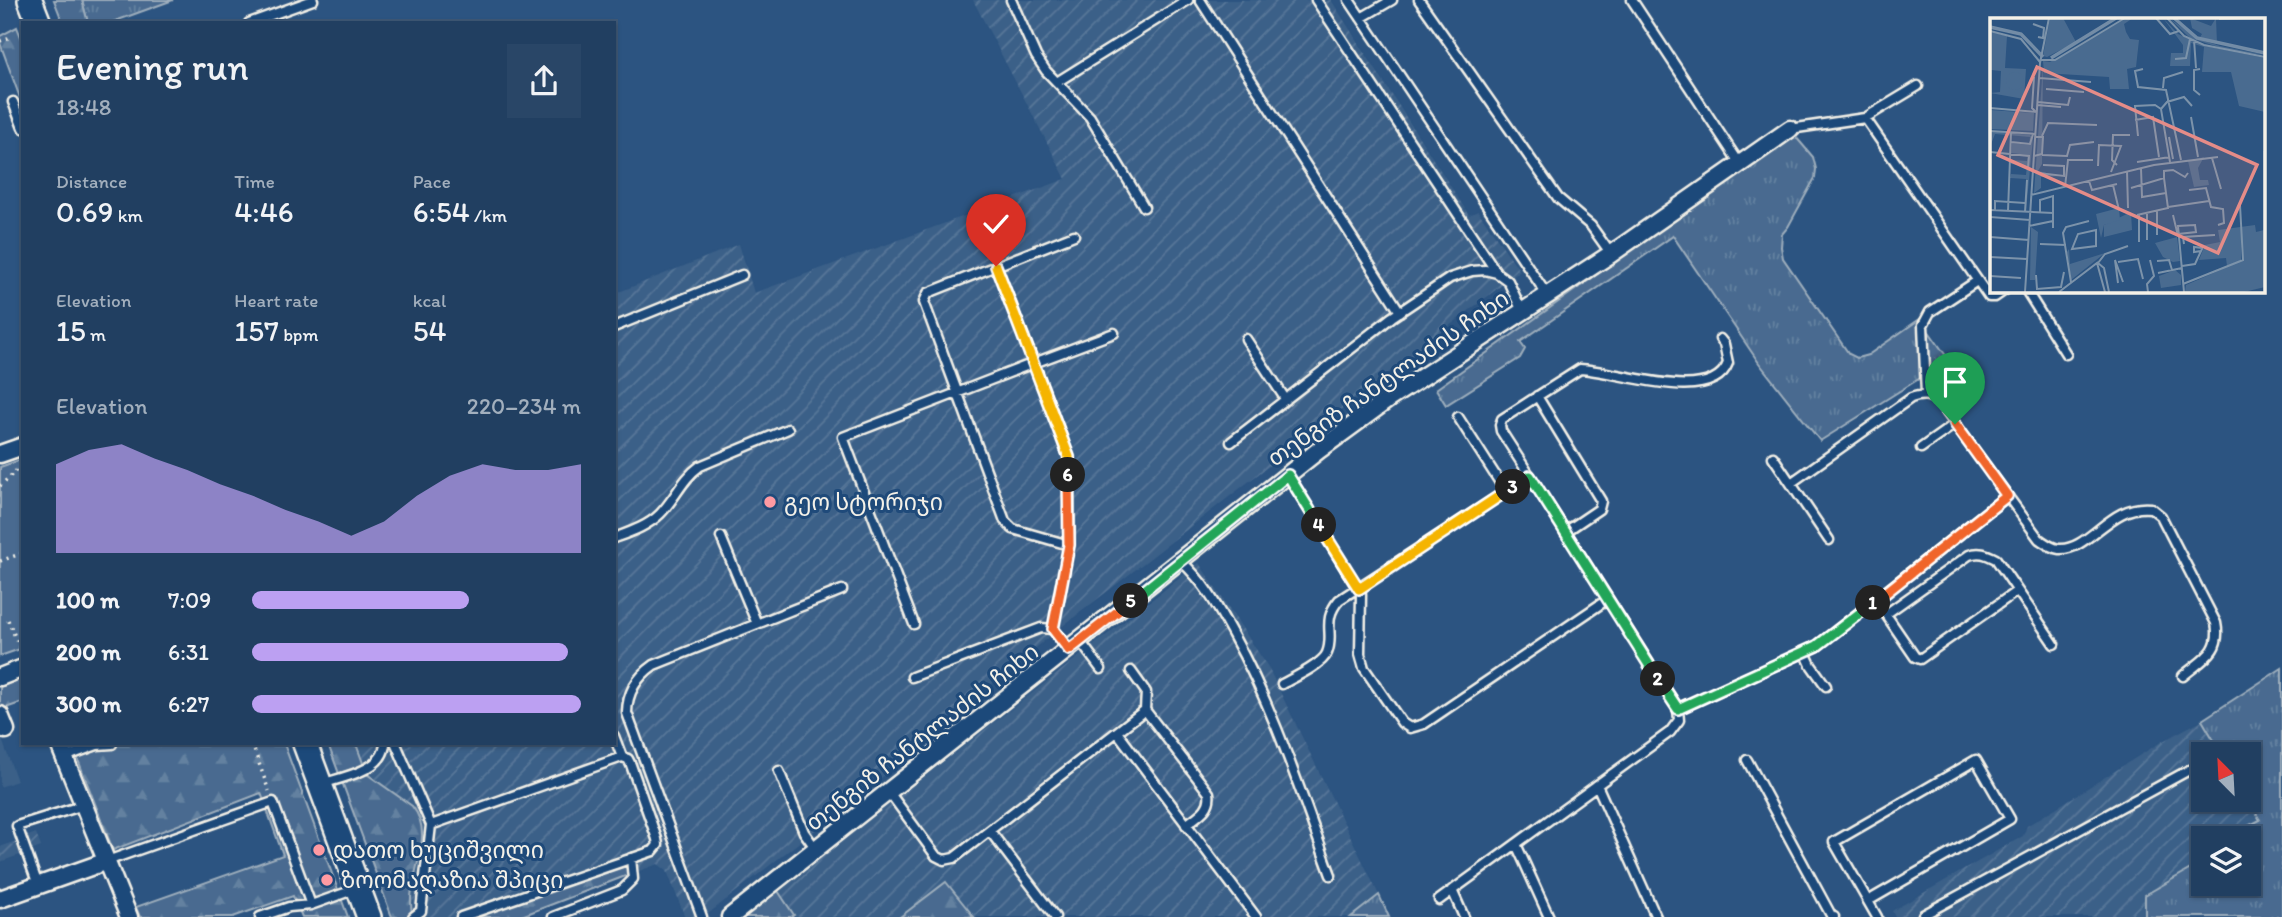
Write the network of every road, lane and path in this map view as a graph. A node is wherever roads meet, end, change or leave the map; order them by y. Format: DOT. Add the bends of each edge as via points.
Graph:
graph roads {
  1 [pos="30,0"];
  2 [pos="313,0"];
  3 [pos="1011,0"];
  4 [pos="1188,0"];
  5 [pos="1200,0"];
  6 [pos="1316,0"];
  7 [pos="1349,0"];
  8 [pos="1392,0"];
  9 [pos="1419,0"];
  10 [pos="1632,0"];
  11 [pos="1361,18"];
  12 [pos="38,21"];
  13 [pos="255,21"];
  14 [pos="13,36"];
  15 [pos="0,41"];
  16 [pos="1057,82"];
  17 [pos="1918,86"];
  18 [pos="13,102"];
  19 [pos="1866,118"];
  20 [pos="21,123"];
  21 [pos="1790,130"];
  22 [pos="1740,164"];
  23 [pos="1144,207"];
  24 [pos="1074,235"];
  25 [pos="1611,254"];
  26 [pos="996,266"];
  27 [pos="1497,273"];
  28 [pos="742,275"];
  29 [pos="1977,281"];
  30 [pos="2002,292"];
  31 [pos="2027,292"];
  32 [pos="1548,295"];
  33 [pos="1522,311"];
  34 [pos="1400,312"];
  35 [pos="616,326"];
  36 [pos="1114,333"];
  37 [pos="1245,339"];
  38 [pos="1720,339"];
  39 [pos="2066,354"];
  40 [pos="1034,363"];
  41 [pos="957,393"];
  42 [pos="1926,394"];
  43 [pos="1537,396"];
  44 [pos="1286,400"];
  45 [pos="1458,417"];
  46 [pos="1955,424"];
  47 [pos="788,429"];
  48 [pos="1231,442"];
  49 [pos="21,447"];
  50 [pos="1921,448"];
  51 [pos="0,454"];
  52 [pos="1773,457"];
  53 [pos="21,466"];
  54 [pos="1288,475"];
  55 [pos="1530,476"];
  56 [pos="1791,483"];
  57 [pos="0,486"];
  58 [pos="1506,492"];
  59 [pos="2007,496"];
  60 [pos="1565,532"];
  61 [pos="616,537"];
  62 [pos="721,537"];
  63 [pos="1829,540"];
  64 [pos="1069,545"];
  65 [pos="21,554"];
  66 [pos="0,561"];
  67 [pos="1181,561"];
  68 [pos="1359,589"];
  69 [pos="842,590"];
  70 [pos="2017,590"];
  71 [pos="1608,599"];
  72 [pos="1876,600"];
  73 [pos="1886,614"];
  74 [pos="8,620"];
  75 [pos="757,624"];
  76 [pos="914,624"];
  77 [pos="1053,629"];
  78 [pos="2054,644"];
  79 [pos="1075,646"];
  80 [pos="21,651"];
  81 [pos="1804,652"];
  82 [pos="1101,668"];
  83 [pos="21,669"];
  84 [pos="1130,671"];
  85 [pos="2183,676"];
  86 [pos="0,677"];
  87 [pos="912,677"];
  88 [pos="1282,684"];
  89 [pos="1826,687"];
  90 [pos="1678,709"];
  91 [pos="1145,710"];
  92 [pos="1117,732"];
  93 [pos="616,741"];
  94 [pos="97,745"];
  95 [pos="252,745"];
  96 [pos="305,745"];
  97 [pos="387,745"];
  98 [pos="397,745"];
  99 [pos="62,750"];
  100 [pos="622,757"];
  101 [pos="1747,760"];
  102 [pos="2189,770"];
  103 [pos="779,771"];
  104 [pos="320,785"];
  105 [pos="1597,785"];
  106 [pos="888,792"];
  107 [pos="273,802"];
  108 [pos="84,804"];
  109 [pos="430,825"];
  110 [pos="1186,825"];
  111 [pos="990,831"];
  112 [pos="1516,844"];
  113 [pos="816,849"];
  114 [pos="631,858"];
  115 [pos="107,862"];
  116 [pos="1331,875"];
  117 [pos="38,885"];
  118 [pos="358,888"];
  119 [pos="1452,890"];
  120 [pos="0,899"];
  121 [pos="1439,900"];
  122 [pos="1868,901"];
  123 [pos="311,905"];
  124 [pos="1923,916"];
  125 [pos="129,917"];
  126 [pos="260,917"];
  127 [pos="369,917"];
  128 [pos="415,917"];
  129 [pos="461,917"];
  130 [pos="553,917"];
  131 [pos="702,917"];
  132 [pos="730,917"];
  133 [pos="1055,917"];
  134 [pos="1256,917"];
  135 [pos="1464,917"];
  136 [pos="1549,917"];
  137 [pos="1656,917"];
  138 [pos="1834,917"];
  139 [pos="1877,917"];
  1 -- 12 [label="street"];
  2 -- 13 [label="lane"];
  3 -- 16 [label="lane" via="1036,56"];
  4 -- 16 [label="lane"];
  5 -- 34 [label="lane"];
  6 -- 27 [label="lane"];
  7 -- 11 [label="lane"];
  8 -- 11 [label="lane"];
  9 -- 25 [label="lane" via="1558,198 1591,226"];
  10 -- 22 [label="lane"];
  11 -- 32 [label="lane"];
  14 -- 15 [label="path"];
  16 -- 23 [label="lane" via="1090,117"];
  17 -- 19 [label="lane"];
  18 -- 20 [label="lane"];
  19 -- 21 [label="lane"];
  19 -- 29 [label="lane"];
  21 -- 22 [label="street, თენგიზ ჩანტლაძის ჩიხი"];
  22 -- 25 [label="street, თენგიზ ჩანტლაძის ჩიხი"];
  24 -- 26 [label="lane"];
  25 -- 32 [label="street, თენგიზ ჩანტლაძის ჩიხი"];
  26 -- 40 [label="lane"];
  26 -- 41 [label="lane" via="928,293 924,302"];
  27 -- 33 [label="lane" via="1508,281"];
  27 -- 34 [label="lane" via="1472,271 1450,278"];
  28 -- 35 [label="lane"];
  29 -- 30 [label="lane" via="1989,297"];
  29 -- 42 [label="lane" via="1925,319"];
  31 -- 39 [label="lane"];
  32 -- 33 [label="street, თენგიზ ჩანტლაძის ჩიხი"];
  33 -- 54 [label="street, თენგიზ ჩანტლაძის ჩიხი" via="1390,398"];
  34 -- 44 [label="lane"];
  36 -- 40 [label="lane"];
  37 -- 44 [label="lane"];
  38 -- 43 [label="lane" via="1728,363 1719,377 1707,383 1679,385 1580,369"];
  40 -- 41 [label="lane"];
  40 -- 64 [label="lane" via="1069,457"];
  41 -- 64 [label="lane" via="1005,521 1013,529"];
  41 -- 76 [label="lane" via="843,438"];
  42 -- 46 [label="lane" via="1939,402"];
  42 -- 56 [label="lane" via="1911,398"];
  43 -- 55 [label="lane" via="1500,425"];
  43 -- 60 [label="lane" via="1601,501 1599,509"];
  44 -- 48 [label="lane"];
  45 -- 58 [label="lane"];
  46 -- 50 [label="lane"];
  46 -- 59 [label="lane"];
  47 -- 61 [label="lane" via="700,466 655,519"];
  49 -- 51 [label="street"];
  52 -- 56 [label="lane"];
  53 -- 57 [label="path"];
  54 -- 67 [label="street, თენგიზ ჩანტლაძის ჩიხი"];
  54 -- 68 [label="lane"];
  55 -- 58 [label="lane"];
  55 -- 60 [label="lane"];
  56 -- 63 [label="lane"];
  58 -- 68 [label="lane"];
  59 -- 72 [label="lane"];
  59 -- 85 [label="lane" via="2039,539 2057,549 2069,548 2131,509 2151,508 2161,516 2218,633 2214,650"];
  60 -- 71 [label="lane"];
  62 -- 75 [label="lane"];
  64 -- 77 [label="lane"];
  65 -- 66 [label="path"];
  67 -- 79 [label="street, თენგიზ ჩანტლაძის ჩიხი"];
  67 -- 116 [label="lane" via="1209,590 1272,711"];
  68 -- 71 [label="lane" via="1364,668 1410,728 1424,724"];
  68 -- 88 [label="lane" via="1333,608 1327,652 1320,661"];
  69 -- 75 [label="lane"];
  70 -- 73 [label="lane" via="1996,559 1976,552"];
  70 -- 73 [label="lane" via="1920,659"];
  70 -- 78 [label="lane"];
  71 -- 90 [label="lane"];
  72 -- 73 [label="lane"];
  72 -- 81 [label="lane"];
  74 -- 80 [label="path"];
  75 -- 131 [label="lane" via="642,673 627,703"];
  77 -- 79 [label="lane"];
  77 -- 87 [label="lane" via="1041,628"];
  79 -- 82 [label="lane"];
  79 -- 106 [label="street, თენგიზ ჩანტლაძის ჩიხი"];
  81 -- 89 [label="lane"];
  81 -- 90 [label="lane"];
  83 -- 86 [label="street"];
  84 -- 91 [label="lane" via="1146,692"];
  90 -- 105 [label="lane" via="1679,720 1670,732"];
  91 -- 92 [label="lane"];
  91 -- 110 [label="lane" via="1209,793 1208,807"];
  92 -- 110 [label="lane"];
  92 -- 111 [label="lane"];
  93 -- 100 [label="lane"];
  94 -- 99 [label="lane"];
  95 -- 107 [label="path"];
  96 -- 104 [label="street"];
  97 -- 104 [label="lane" via="378,761 365,769"];
  98 -- 109 [label="lane"];
  99 -- 108 [label="street"];
  100 -- 109 [label="lane"];
  100 -- 114 [label="lane" via="631,765 658,845"];
  101 -- 138 [label="lane"];
  102 -- 124 [label="lane"];
  103 -- 113 [label="lane" via="804,832"];
  104 -- 118 [label="street"];
  105 -- 112 [label="lane"];
  105 -- 137 [label="lane"];
  106 -- 111 [label="lane" via="936,856 944,860 954,859"];
  106 -- 113 [label="street, თენგიზ ჩანტლაძის ჩიხი"];
  107 -- 115 [label="lane"];
  107 -- 123 [label="lane"];
  108 -- 115 [label="street"];
  108 -- 117 [label="lane" via="17,826"];
  109 -- 128 [label="lane" via="421,911"];
  110 -- 134 [label="lane"];
  111 -- 133 [label="lane"];
  112 -- 119 [label="lane"];
  112 -- 136 [label="lane"];
  113 -- 132 [label="street, თენგიზ ჩანტლაძის ჩიხი"];
  114 -- 129 [label="lane"];
  114 -- 130 [label="lane" via="633,879 622,890"];
  115 -- 117 [label="street"];
  115 -- 125 [label="street"];
  117 -- 120 [label="street"];
  118 -- 123 [label="lane"];
  118 -- 127 [label="street"];
  119 -- 121 [label="lane"];
  119 -- 135 [label="lane"];
  122 -- 122 [label="lane" via="1834,842 1976,760 2010,819"];
  122 -- 139 [label="lane"];
  123 -- 126 [label="lane"];
}
